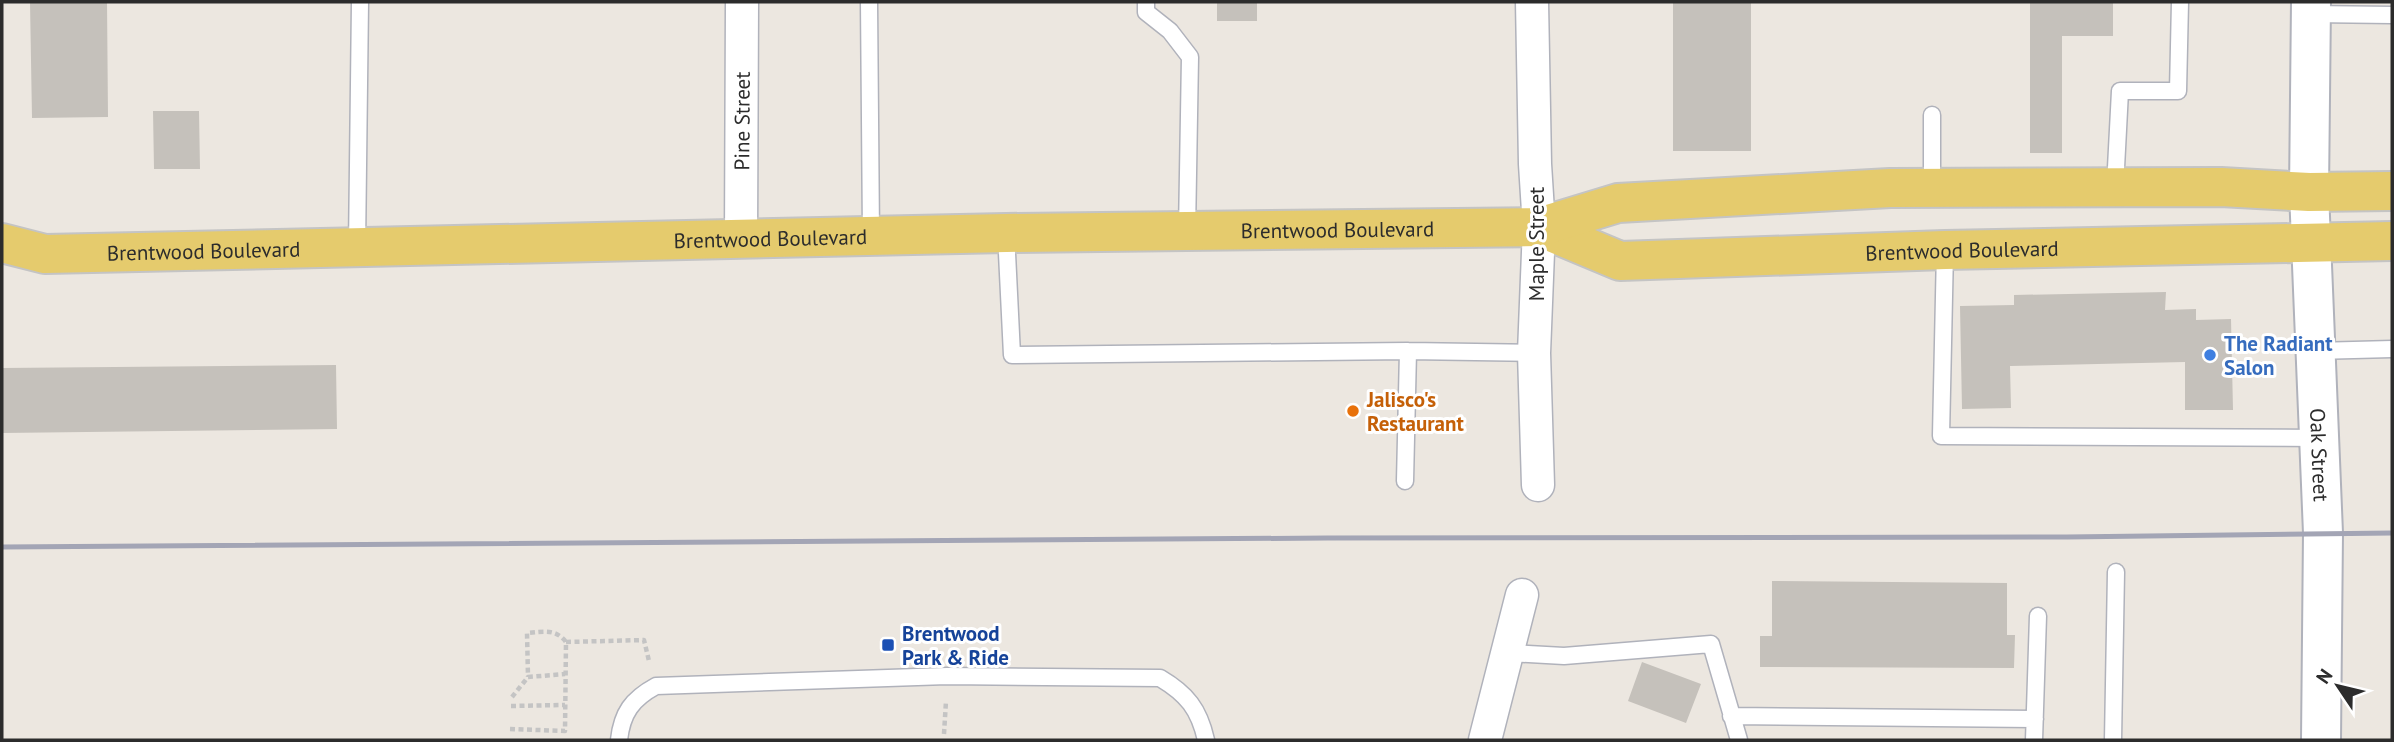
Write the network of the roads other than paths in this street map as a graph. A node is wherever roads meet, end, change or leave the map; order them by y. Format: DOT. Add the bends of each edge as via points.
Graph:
graph roads {
  1 [pos="360,2"];
  2 [pos="742,2"];
  3 [pos="869,2"];
  4 [pos="1146,2"];
  5 [pos="1532,2"];
  6 [pos="2180,2"];
  7 [pos="2311,8"];
  8 [pos="2392,15"];
  9 [pos="1932,115"];
  10 [pos="1932,187"];
  11 [pos="2115,187"];
  12 [pos="2309,191"];
  13 [pos="2392,191"];
  14 [pos="1539,227"];
  15 [pos="1187,231"];
  16 [pos="1006,233"];
  17 [pos="871,236"];
  18 [pos="741,238"];
  19 [pos="2311,241"];
  20 [pos="2392,241"];
  21 [pos="2,243"];
  22 [pos="357,247"];
  23 [pos="1945,250"];
  24 [pos="2392,349"];
  25 [pos="1408,351"];
  26 [pos="2315,351"];
  27 [pos="1534,353"];
  28 [pos="2319,438"];
  29 [pos="1405,481"];
  30 [pos="1538,485"];
  31 [pos="2116,572"];
  32 [pos="1522,595"];
  33 [pos="2038,616"];
  34 [pos="1508,653"];
  35 [pos="1731,716"];
  36 [pos="2035,719"];
  37 [pos="619,740"];
  38 [pos="1206,740"];
  39 [pos="1485,740"];
  40 [pos="1739,740"];
  41 [pos="2034,740"];
  42 [pos="2113,740"];
  43 [pos="2321,740"];
  1 -- 22 [label="lane"];
  2 -- 18 [label="street, Pine Street"];
  3 -- 17 [label="lane"];
  4 -- 15 [label="lane" via="1146,12 1170,30 1189,57"];
  5 -- 14 [label="street, Maple Street"];
  6 -- 11 [label="lane" via="2178,91 2120,91"];
  7 -- 8 [label="lane"];
  7 -- 12 [label="street, Oak Street"];
  9 -- 10 [label="lane"];
  10 -- 11 [label="main road, Brentwood Boulevard"];
  10 -- 14 [label="main road, Brentwood Boulevard" via="1618,203"];
  11 -- 12 [label="main road, Brentwood Boulevard"];
  12 -- 13 [label="main road, Brentwood Boulevard"];
  12 -- 19 [label="street, Oak Street"];
  14 -- 15 [label="main road, Brentwood Boulevard"];
  14 -- 23 [label="main road, Brentwood Boulevard" via="1620,261"];
  14 -- 27 [label="street, Maple Street"];
  15 -- 16 [label="main road, Brentwood Boulevard"];
  16 -- 17 [label="main road, Brentwood Boulevard"];
  16 -- 25 [label="lane" via="1012,355"];
  17 -- 18 [label="main road, Brentwood Boulevard"];
  18 -- 22 [label="main road, Brentwood Boulevard"];
  19 -- 20 [label="main road, Brentwood Boulevard"];
  19 -- 23 [label="main road, Brentwood Boulevard"];
  19 -- 26 [label="street, Oak Street"];
  21 -- 22 [label="main road, Brentwood Boulevard" via="45,254"];
  23 -- 28 [label="lane" via="1941,436"];
  24 -- 26 [label="lane"];
  25 -- 27 [label="lane"];
  25 -- 29 [label="lane"];
  26 -- 28 [label="street, Oak Street"];
  27 -- 30 [label="street, Maple Street"];
  28 -- 43 [label="street, Oak Street"];
  31 -- 42 [label="lane"];
  32 -- 34 [label="street"];
  33 -- 36 [label="lane"];
  34 -- 35 [label="lane" via="1564,656 1711,644"];
  34 -- 39 [label="street"];
  35 -- 36 [label="lane"];
  35 -- 40 [label="lane"];
  36 -- 41 [label="lane"];
  37 -- 38 [label="lane" via="621,722 638,696 656,686 947,676 1160,678 1191,702"];
}
